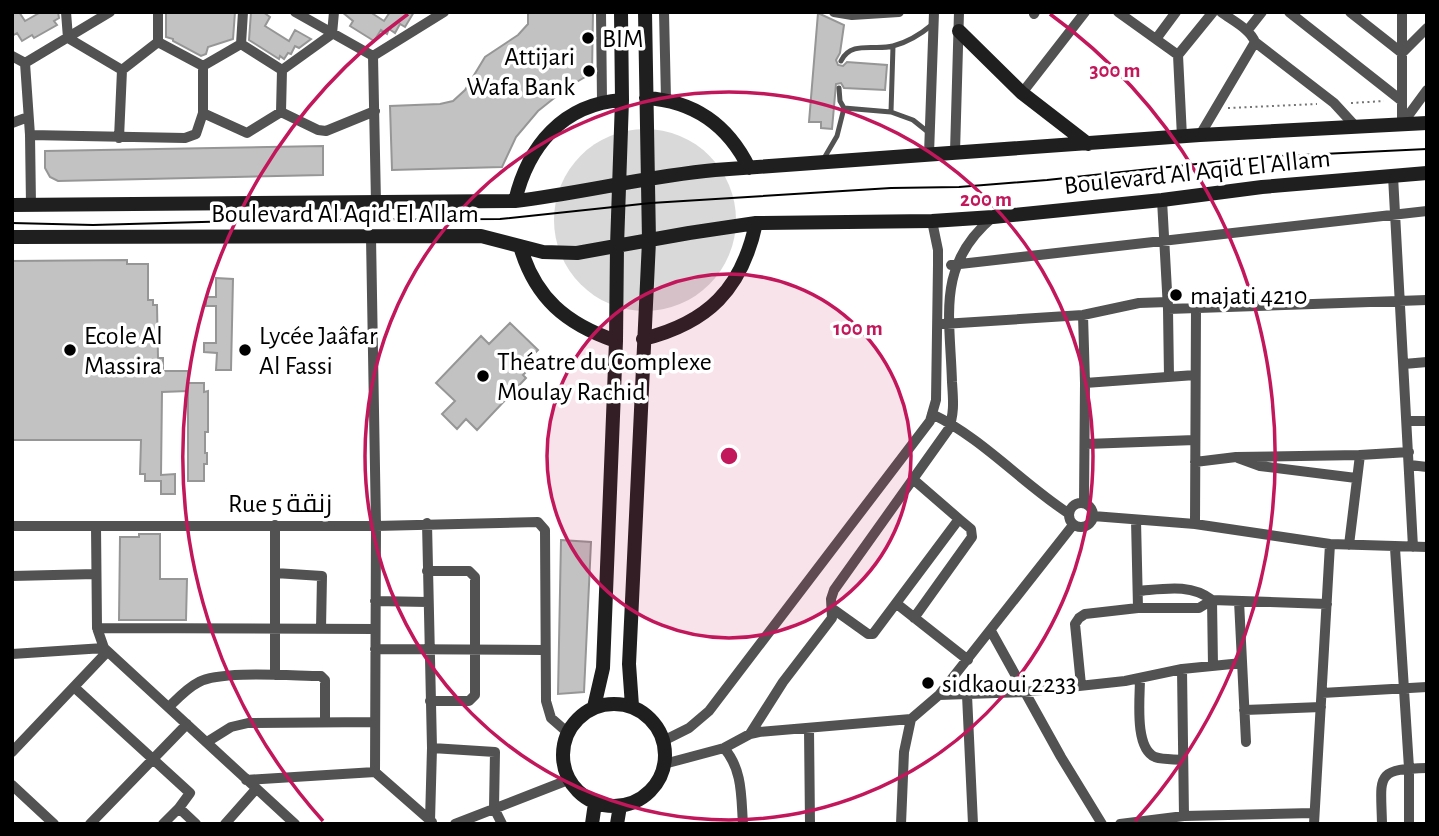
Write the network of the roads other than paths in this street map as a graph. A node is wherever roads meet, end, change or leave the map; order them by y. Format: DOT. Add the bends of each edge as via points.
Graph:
graph roads {
  1 [pos="66,12"];
  2 [pos="110,12"];
  3 [pos="158,12"];
  4 [pos="243,12"];
  5 [pos="295,12"];
  6 [pos="334,12"];
  7 [pos="421,12"];
  8 [pos="444,12"];
  9 [pos="601,12"];
  10 [pos="621,12"];
  11 [pos="645,12"];
  12 [pos="664,12"];
  13 [pos="834,12"];
  14 [pos="899,12"];
  15 [pos="958,12"];
  16 [pos="1085,12"];
  17 [pos="1118,12"];
  18 [pos="1140,12"];
  19 [pos="1176,12"];
  20 [pos="1213,12"];
  21 [pos="1221,12"];
  22 [pos="1262,12"];
  23 [pos="1289,12"];
  24 [pos="1350,12"];
  25 [pos="1402,12"];
  26 [pos="852,14"];
  27 [pos="933,18"];
  28 [pos="1132,23"];
  29 [pos="422,26"];
  30 [pos="1427,28"];
  31 [pos="959,31"];
  32 [pos="1247,31"];
  33 [pos="332,34"];
  34 [pos="68,38"];
  35 [pos="1156,39"];
  36 [pos="158,42"];
  37 [pos="241,44"];
  38 [pos="1254,45"];
  39 [pos="893,46"];
  40 [pos="1402,54"];
  41 [pos="1178,55"];
  42 [pos="12,56"];
  43 [pos="373,56"];
  44 [pos="841,61"];
  45 [pos="25,63"];
  46 [pos="203,66"];
  47 [pos="122,69"];
  48 [pos="282,70"];
  49 [pos="839,88"];
  50 [pos="1427,90"];
  51 [pos="1021,93"];
  52 [pos="646,98"];
  53 [pos="666,99"];
  54 [pos="622,100"];
  55 [pos="602,101"];
  56 [pos="1402,101"];
  57 [pos="844,108"];
  58 [pos="375,111"];
  59 [pos="281,112"];
  60 [pos="891,112"];
  61 [pos="202,113"];
  62 [pos="28,117"];
  63 [pos="12,123"];
  64 [pos="1427,123"];
  65 [pos="1402,124"];
  66 [pos="1356,127"];
  67 [pos="931,134"];
  68 [pos="30,135"];
  69 [pos="1200,135"];
  70 [pos="1181,137"];
  71 [pos="119,138"];
  72 [pos="1088,144"];
  73 [pos="956,152"];
  74 [pos="929,154"];
  75 [pos="822,162"];
  76 [pos="749,168"];
  77 [pos="1427,173"];
  78 [pos="1393,176"];
  79 [pos="647,178"];
  80 [pos="619,183"];
  81 [pos="1162,200"];
  82 [pos="515,201"];
  83 [pos="376,203"];
  84 [pos="12,205"];
  85 [pos="31,205"];
  86 [pos="1427,211"];
  87 [pos="1395,213"];
  88 [pos="993,217"];
  89 [pos="932,221"];
  90 [pos="756,223"];
  91 [pos="12,237"];
  92 [pos="371,237"];
  93 [pos="1164,240"];
  94 [pos="649,241"];
  95 [pos="520,246"];
  96 [pos="617,246"];
  97 [pos="938,265"];
  98 [pos="955,265"];
  99 [pos="1427,300"];
  100 [pos="1401,302"];
  101 [pos="1168,305"];
  102 [pos="1196,307"];
  103 [pos="1083,314"];
  104 [pos="937,324"];
  105 [pos="950,324"];
  106 [pos="643,339"];
  107 [pos="616,341"];
  108 [pos="1427,362"];
  109 [pos="1404,364"];
  110 [pos="1195,375"];
  111 [pos="1169,377"];
  112 [pos="1086,383"];
  113 [pos="932,414"];
  114 [pos="1408,421"];
  115 [pos="1427,421"];
  116 [pos="951,423"];
  117 [pos="1195,440"];
  118 [pos="1086,444"];
  119 [pos="1409,452"];
  120 [pos="1360,455"];
  121 [pos="1236,457"];
  122 [pos="1195,462"];
  123 [pos="1410,465"];
  124 [pos="1427,467"];
  125 [pos="1356,478"];
  126 [pos="914,480"];
  127 [pos="1084,503"];
  128 [pos="1068,513"];
  129 [pos="1093,516"];
  130 [pos="960,519"];
  131 [pos="1136,520"];
  132 [pos="428,523"];
  133 [pos="1195,524"];
  134 [pos="275,525"];
  135 [pos="1073,525"];
  136 [pos="12,526"];
  137 [pos="96,526"];
  138 [pos="376,526"];
  139 [pos="1330,544"];
  140 [pos="1349,545"];
  141 [pos="1413,547"];
  142 [pos="1427,547"];
  143 [pos="1395,548"];
  144 [pos="427,571"];
  145 [pos="275,573"];
  146 [pos="96,574"];
  147 [pos="12,576"];
  148 [pos="1138,590"];
  149 [pos="1212,600"];
  150 [pos="375,601"];
  151 [pos="1238,601"];
  152 [pos="428,602"];
  153 [pos="897,604"];
  154 [pos="1327,604"];
  155 [pos="1138,608"];
  156 [pos="833,609"];
  157 [pos="914,618"];
  158 [pos="97,628"];
  159 [pos="274,629"];
  160 [pos="321,629"];
  161 [pos="375,629"];
  162 [pos="991,631"];
  163 [pos="475,648"];
  164 [pos="375,649"];
  165 [pos="430,649"];
  166 [pos="106,650"];
  167 [pos="544,650"];
  168 [pos="12,653"];
  169 [pos="968,660"];
  170 [pos="1242,663"];
  171 [pos="1213,666"];
  172 [pos="1182,669"];
  173 [pos="275,675"];
  174 [pos="1140,678"];
  175 [pos="1081,685"];
  176 [pos="74,687"];
  177 [pos="1427,687"];
  178 [pos="1404,688"];
  179 [pos="1024,692"];
  180 [pos="1322,693"];
  181 [pos="939,695"];
  182 [pos="967,695"];
  183 [pos="430,701"];
  184 [pos="632,706"];
  185 [pos="169,707"];
  186 [pos="594,707"];
  187 [pos="1321,707"];
  188 [pos="1244,710"];
  189 [pos="911,719"];
  190 [pos="325,722"];
  191 [pos="375,722"];
  192 [pos="187,724"];
  193 [pos="809,729"];
  194 [pos="567,732"];
  195 [pos="750,734"];
  196 [pos="663,741"];
  197 [pos="207,742"];
  198 [pos="1246,742"];
  199 [pos="432,748"];
  200 [pos="724,748"];
  201 [pos="12,752"];
  202 [pos="152,759"];
  203 [pos="1183,760"];
  204 [pos="664,764"];
  205 [pos="1409,768"];
  206 [pos="1427,768"];
  207 [pos="375,772"];
  208 [pos="246,780"];
  209 [pos="568,780"];
  210 [pos="12,785"];
  211 [pos="256,789"];
  212 [pos="595,803"];
  213 [pos="620,806"];
  214 [pos="179,808"];
  215 [pos="494,808"];
  216 [pos="1184,816"];
  217 [pos="1313,819"];
  218 [pos="432,822"];
  219 [pos="54,824"];
  220 [pos="90,824"];
  221 [pos="163,824"];
  222 [pos="196,824"];
  223 [pos="225,824"];
  224 [pos="295,824"];
  225 [pos="455,824"];
  226 [pos="502,824"];
  227 [pos="592,824"];
  228 [pos="617,824"];
  229 [pos="743,824"];
  230 [pos="810,824"];
  231 [pos="901,824"];
  232 [pos="973,824"];
  233 [pos="1102,824"];
  234 [pos="1120,824"];
  235 [pos="1382,824"];
  236 [pos="1409,824"];
  1 -- 34 [label="street"];
  2 -- 34 [label="street"];
  3 -- 36 [label="street"];
  4 -- 37 [label="street"];
  5 -- 33 [label="street"];
  6 -- 33 [label="street"];
  7 -- 29 [label="street"];
  8 -- 29 [label="street"];
  9 -- 55 [label="street"];
  10 -- 54 [label="main road"];
  11 -- 52 [label="main road"];
  12 -- 53 [label="street"];
  13 -- 26 [label="street"];
  14 -- 26 [label="street"];
  15 -- 31 [label="street"];
  16 -- 51 [label="street"];
  17 -- 28 [label="street"];
  18 -- 28 [label="street"];
  19 -- 35 [label="street"];
  20 -- 41 [label="street"];
  21 -- 32 [label="street"];
  22 -- 32 [label="street"];
  23 -- 56 [label="street"];
  24 -- 40 [label="street"];
  25 -- 40 [label="street"];
  27 -- 39 [label="lane" via="915,38"];
  27 -- 67 [label="street"];
  28 -- 35 [label="street"];
  29 -- 43 [label="street"];
  30 -- 40 [label="street"];
  31 -- 51 [label="main road"];
  31 -- 73 [label="street"];
  32 -- 38 [label="street"];
  33 -- 43 [label="street"];
  33 -- 48 [label="street"];
  34 -- 45 [label="street"];
  34 -- 47 [label="street"];
  35 -- 41 [label="street"];
  36 -- 46 [label="street"];
  36 -- 47 [label="street"];
  37 -- 46 [label="street"];
  37 -- 48 [label="street"];
  38 -- 66 [label="street" via="1334,103"];
  38 -- 69 [label="street"];
  39 -- 44 [label="lane" via="852,49"];
  39 -- 60 [label="lane"];
  40 -- 56 [label="street"];
  41 -- 70 [label="street"];
  42 -- 45 [label="street"];
  43 -- 58 [label="street"];
  45 -- 62 [label="street"];
  46 -- 61 [label="street"];
  47 -- 71 [label="street"];
  48 -- 59 [label="street"];
  49 -- 57 [label="lane"];
  50 -- 65 [label="street"];
  51 -- 72 [label="main road"];
  52 -- 53 [label="main road"];
  52 -- 79 [label="main road"];
  53 -- 76 [label="main road" via="710,118 733,140"];
  54 -- 55 [label="main road"];
  54 -- 80 [label="main road"];
  55 -- 82 [label="main road" via="566,119 545,139 528,163"];
  56 -- 65 [label="street"];
  57 -- 60 [label="lane"];
  57 -- 75 [label="lane" via="837,136"];
  58 -- 59 [label="street" via="322,131"];
  58 -- 83 [label="street"];
  59 -- 61 [label="street" via="247,133"];
  60 -- 67 [label="lane" via="913,120"];
  61 -- 71 [label="street" via="193,136"];
  62 -- 63 [label="street"];
  62 -- 68 [label="street"];
  64 -- 65 [label="main road, Boulevard Al Aqid El Allam"];
  65 -- 66 [label="main road, Boulevard Al Aqid El Allam"];
  66 -- 69 [label="main road, Boulevard Al Aqid El Allam"];
  67 -- 74 [label="street"];
  68 -- 71 [label="street"];
  68 -- 85 [label="street"];
  69 -- 70 [label="main road, Boulevard Al Aqid El Allam"];
  70 -- 72 [label="main road, Boulevard Al Aqid El Allam"];
  72 -- 73 [label="main road, Boulevard Al Aqid El Allam"];
  73 -- 74 [label="main road, Boulevard Al Aqid El Allam"];
  74 -- 75 [label="main road, Boulevard Al Aqid El Allam"];
  75 -- 76 [label="main road, Boulevard Al Aqid El Allam"];
  76 -- 79 [label="main road, Boulevard Al Aqid El Allam"];
  77 -- 78 [label="main road, Boulevard Al Aqid El Allam"];
  78 -- 81 [label="main road, Boulevard Al Aqid El Allam"];
  78 -- 87 [label="street"];
  79 -- 80 [label="main road, Boulevard Al Aqid El Allam"];
  79 -- 94 [label="main road"];
  80 -- 82 [label="main road, Boulevard Al Aqid El Allam"];
  80 -- 96 [label="main road"];
  81 -- 88 [label="main road, Boulevard Al Aqid El Allam"];
  81 -- 93 [label="street"];
  82 -- 83 [label="main road, Boulevard Al Aqid El Allam"];
  83 -- 85 [label="main road, Boulevard Al Aqid El Allam"];
  84 -- 85 [label="main road, Boulevard Al Aqid El Allam"];
  86 -- 87 [label="street"];
  87 -- 93 [label="street"];
  87 -- 100 [label="street"];
  88 -- 89 [label="main road, Boulevard Al Aqid El Allam"];
  88 -- 98 [label="street" via="971,238"];
  89 -- 90 [label="main road, Boulevard Al Aqid El Allam"];
  89 -- 97 [label="street"];
  90 -- 94 [label="main road, Boulevard Al Aqid El Allam"];
  90 -- 106 [label="main road" via="743,268 720,299 688,324"];
  91 -- 92 [label="main road, Boulevard Al Aqid El Allam"];
  92 -- 95 [label="main road, Boulevard Al Aqid El Allam" via="481,236"];
  92 -- 138 [label="street"];
  93 -- 98 [label="street"];
  93 -- 101 [label="street"];
  94 -- 96 [label="main road, Boulevard Al Aqid El Allam"];
  94 -- 106 [label="main road"];
  95 -- 96 [label="main road, Boulevard Al Aqid El Allam" via="566,254"];
  95 -- 107 [label="main road" via="526,267 548,300 578,325"];
  96 -- 107 [label="main road"];
  97 -- 98 [label="street"];
  97 -- 104 [label="street"];
  98 -- 105 [label="street"];
  99 -- 100 [label="street"];
  100 -- 102 [label="street"];
  100 -- 109 [label="street"];
  101 -- 102 [label="street"];
  101 -- 103 [label="street" via="1139,303"];
  101 -- 111 [label="street"];
  102 -- 110 [label="street"];
  103 -- 105 [label="street"];
  103 -- 112 [label="street"];
  104 -- 105 [label="street"];
  104 -- 113 [label="street"];
  105 -- 116 [label="street"];
  106 -- 184 [label="main road" via="628,674"];
  107 -- 186 [label="main road" via="603,668"];
  108 -- 109 [label="street"];
  109 -- 114 [label="street"];
  110 -- 111 [label="street"];
  110 -- 117 [label="street"];
  111 -- 112 [label="street"];
  112 -- 118 [label="street"];
  113 -- 116 [label="street"];
  113 -- 196 [label="street" via="709,711"];
  114 -- 115 [label="street"];
  114 -- 119 [label="street"];
  116 -- 126 [label="street"];
  116 -- 128 [label="street"];
  117 -- 118 [label="street"];
  117 -- 122 [label="street"];
  118 -- 127 [label="street"];
  119 -- 120 [label="street"];
  119 -- 123 [label="street"];
  120 -- 121 [label="street"];
  120 -- 125 [label="street"];
  121 -- 122 [label="street"];
  121 -- 125 [label="street" via="1260,466"];
  122 -- 133 [label="street"];
  123 -- 124 [label="street"];
  123 -- 141 [label="street"];
  125 -- 140 [label="street"];
  126 -- 130 [label="street"];
  126 -- 156 [label="street" via="834,590"];
  127 -- 128 [label="street" via="1074,504"];
  127 -- 129 [label="street"];
  128 -- 135 [label="street"];
  129 -- 131 [label="street"];
  129 -- 135 [label="street" via="1086,526"];
  130 -- 153 [label="street"];
  130 -- 157 [label="street" via="971,529 972,537"];
  131 -- 133 [label="street"];
  131 -- 148 [label="street"];
  132 -- 138 [label="street, Rue 5 زنقة"];
  132 -- 144 [label="street"];
  132 -- 167 [label="street, Rue 5 زنقة" via="533,520 545,530"];
  133 -- 139 [label="street"];
  134 -- 137 [label="street, Rue 5 زنقة"];
  134 -- 138 [label="street, Rue 5 زنقة"];
  134 -- 145 [label="street"];
  135 -- 162 [label="street"];
  136 -- 137 [label="street, Rue 5 زنقة"];
  137 -- 146 [label="street"];
  138 -- 150 [label="street"];
  139 -- 140 [label="street"];
  139 -- 154 [label="street"];
  140 -- 143 [label="street"];
  141 -- 142 [label="street"];
  141 -- 143 [label="street"];
  143 -- 178 [label="street"];
  144 -- 152 [label="street"];
  144 -- 163 [label="street" via="473,574"];
  145 -- 159 [label="street"];
  145 -- 160 [label="street" via="322,576"];
  146 -- 147 [label="street"];
  146 -- 158 [label="street"];
  148 -- 149 [label="street" via="1194,589"];
  148 -- 155 [label="street"];
  149 -- 151 [label="street"];
  149 -- 155 [label="street" via="1199,608"];
  149 -- 171 [label="street"];
  150 -- 152 [label="street"];
  150 -- 161 [label="street"];
  151 -- 154 [label="street"];
  151 -- 170 [label="street"];
  152 -- 165 [label="street"];
  153 -- 156 [label="street" via="870,635"];
  153 -- 157 [label="street"];
  154 -- 180 [label="street"];
  155 -- 175 [label="street" via="1079,618 1075,624"];
  156 -- 195 [label="street" via="827,626"];
  157 -- 169 [label="street"];
  158 -- 159 [label="street"];
  158 -- 166 [label="street"];
  159 -- 160 [label="street"];
  159 -- 173 [label="street"];
  160 -- 161 [label="street"];
  161 -- 164 [label="street"];
  162 -- 169 [label="street"];
  162 -- 179 [label="street"];
  163 -- 165 [label="street"];
  163 -- 167 [label="street"];
  163 -- 183 [label="street" via="472,700"];
  164 -- 165 [label="street"];
  164 -- 191 [label="street"];
  165 -- 183 [label="street"];
  166 -- 168 [label="street"];
  166 -- 176 [label="street"];
  166 -- 185 [label="street"];
  167 -- 194 [label="street" via="548,711"];
  169 -- 181 [label="street"];
  170 -- 171 [label="street"];
  170 -- 188 [label="street"];
  171 -- 172 [label="street"];
  172 -- 174 [label="street"];
  172 -- 203 [label="street"];
  173 -- 185 [label="street" via="207,678"];
  173 -- 190 [label="street" via="324,678"];
  174 -- 175 [label="street"];
  174 -- 203 [label="street" via="1145,750 1155,757"];
  175 -- 179 [label="street"];
  176 -- 201 [label="street"];
  176 -- 202 [label="street"];
  177 -- 178 [label="street"];
  178 -- 180 [label="street"];
  178 -- 205 [label="street"];
  179 -- 182 [label="street"];
  179 -- 233 [label="street"];
  180 -- 187 [label="street"];
  181 -- 182 [label="street"];
  181 -- 189 [label="street"];
  182 -- 232 [label="street"];
  183 -- 199 [label="street"];
  184 -- 186 [label="main road"];
  184 -- 196 [label="main road" via="657,726"];
  185 -- 192 [label="street"];
  186 -- 194 [label="main road"];
  187 -- 188 [label="street"];
  187 -- 217 [label="street"];
  188 -- 198 [label="street"];
  189 -- 193 [label="street"];
  189 -- 231 [label="street" via="904,752"];
  190 -- 191 [label="street"];
  190 -- 197 [label="street" via="237,725"];
  191 -- 207 [label="street"];
  192 -- 197 [label="street"];
  192 -- 202 [label="street"];
  193 -- 195 [label="street"];
  193 -- 230 [label="street"];
  194 -- 209 [label="main road" via="562,756"];
  195 -- 200 [label="street"];
  196 -- 204 [label="main road"];
  197 -- 208 [label="street"];
  199 -- 215 [label="street" via="495,752"];
  199 -- 218 [label="street"];
  200 -- 204 [label="street"];
  200 -- 229 [label="street" via="738,770"];
  202 -- 214 [label="street" via="190,793"];
  202 -- 220 [label="street"];
  203 -- 216 [label="street"];
  204 -- 213 [label="main road" via="649,792"];
  205 -- 206 [label="street"];
  205 -- 235 [label="street" via="1382,778"];
  205 -- 236 [label="street"];
  207 -- 208 [label="street"];
  207 -- 218 [label="street"];
  208 -- 211 [label="street"];
  209 -- 212 [label="main road"];
  209 -- 215 [label="street"];
  210 -- 219 [label="street"];
  211 -- 223 [label="street"];
  211 -- 224 [label="street"];
  212 -- 213 [label="main road"];
  212 -- 227 [label="main road"];
  213 -- 228 [label="main road"];
  214 -- 221 [label="street"];
  214 -- 222 [label="street"];
  215 -- 225 [label="street"];
  215 -- 226 [label="street"];
  216 -- 217 [label="street"];
  216 -- 234 [label="street"];
}
